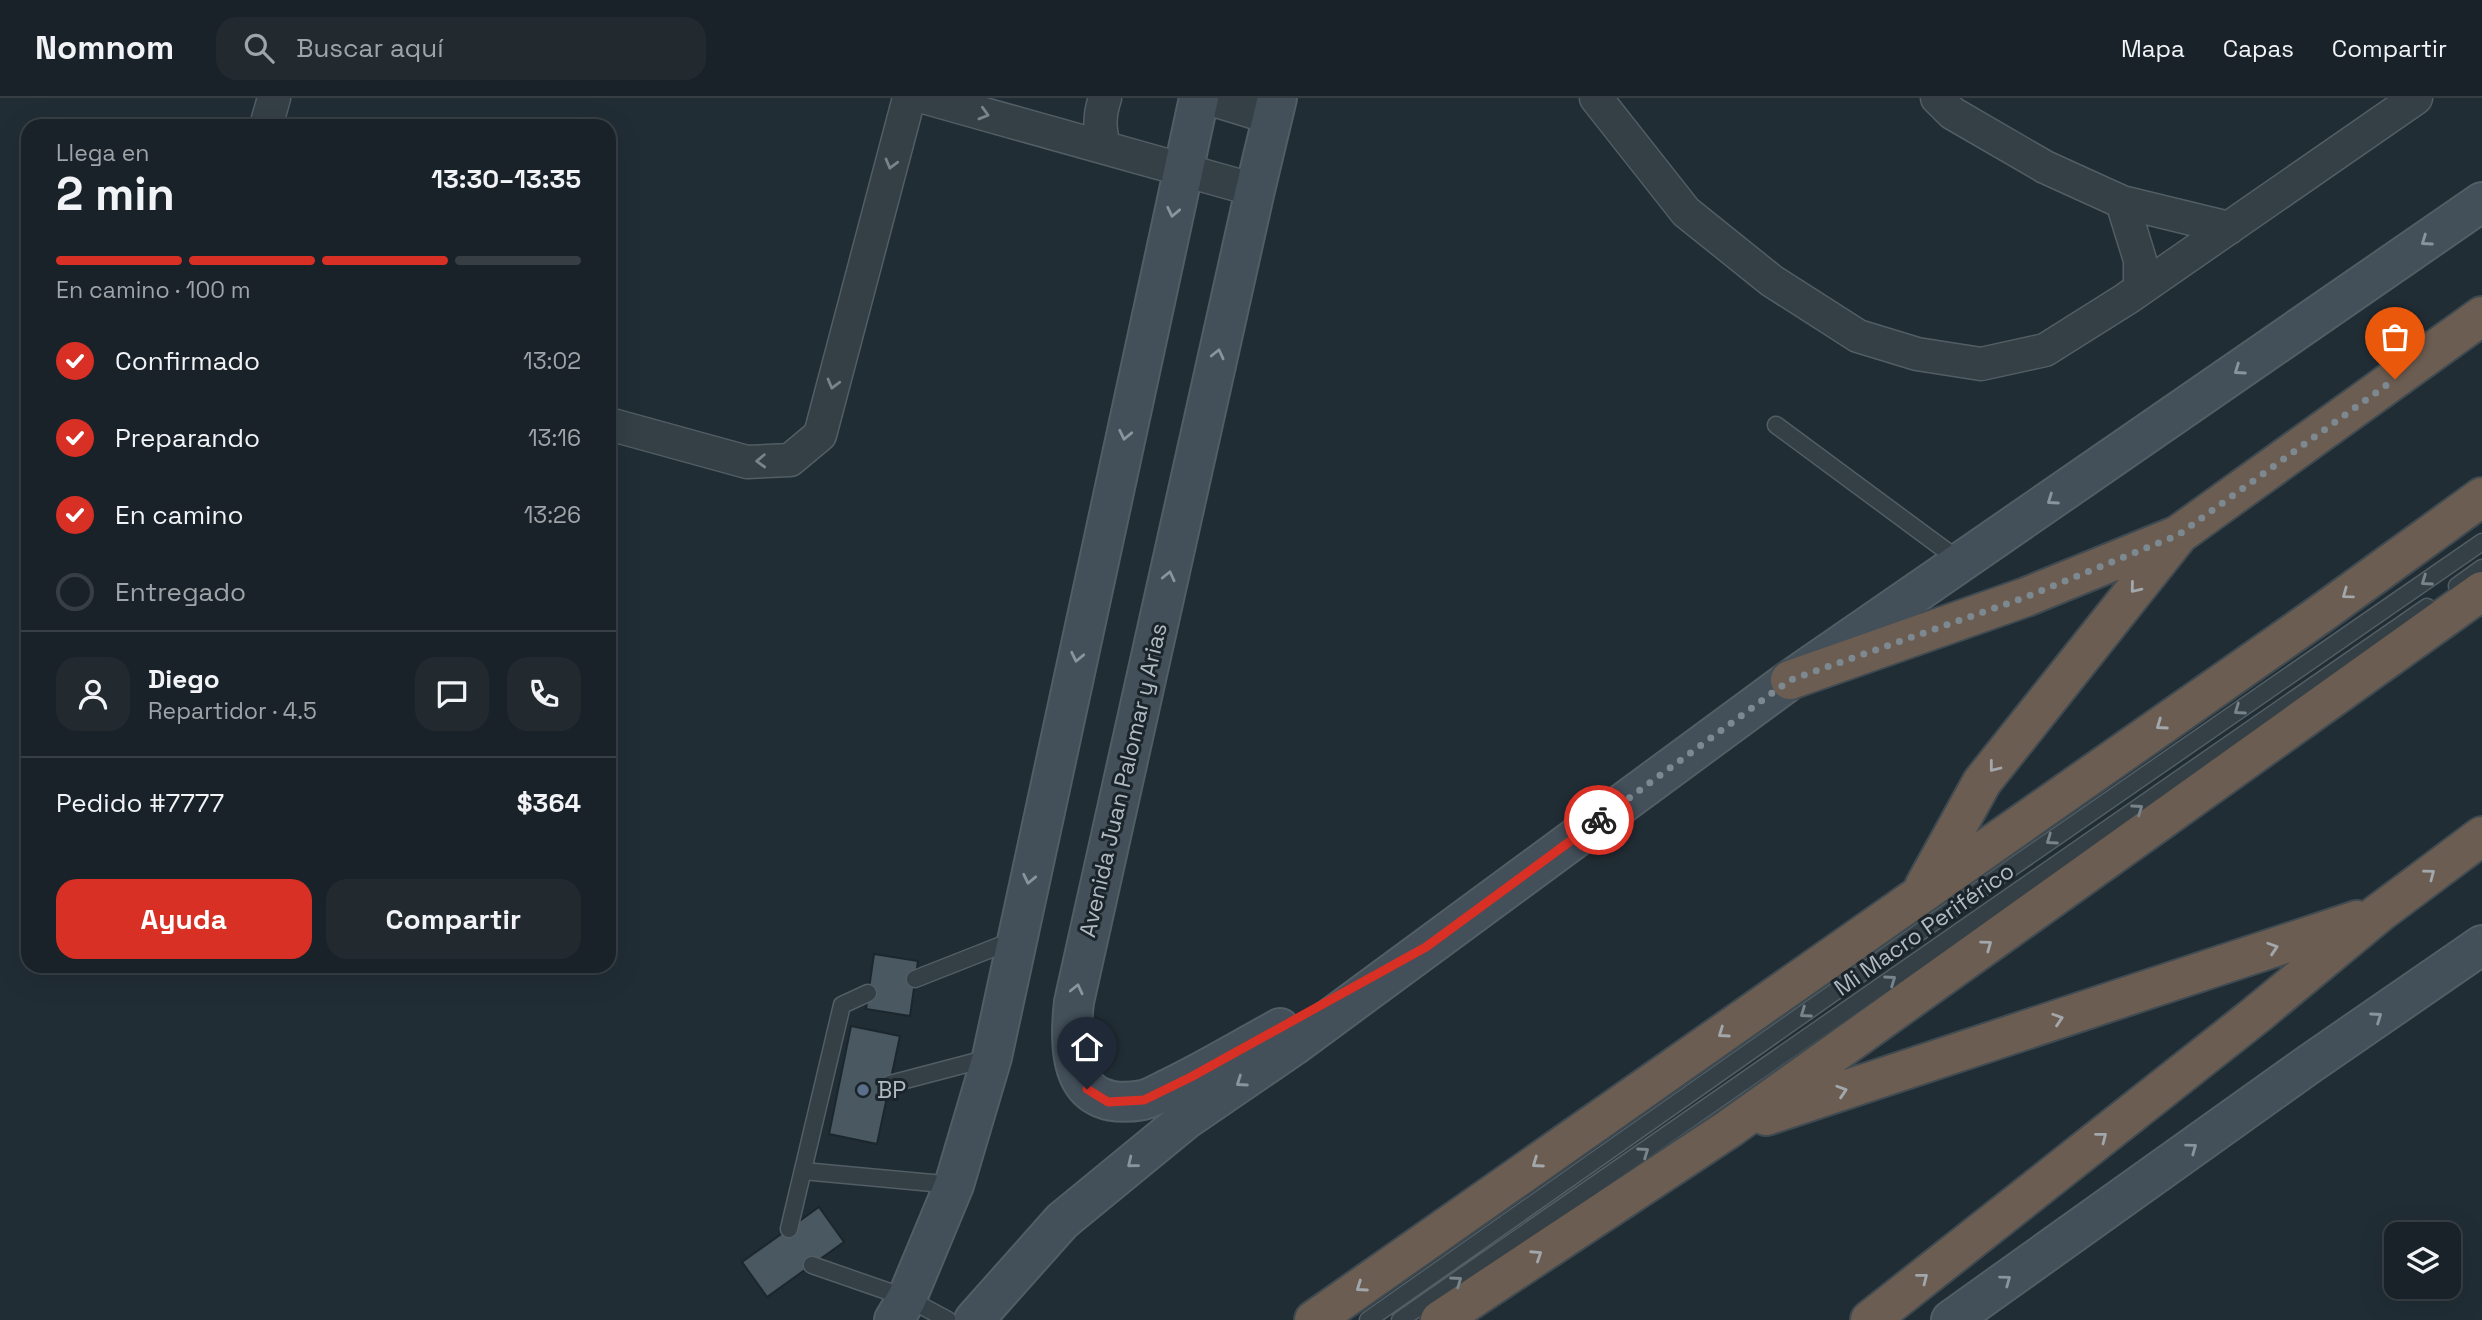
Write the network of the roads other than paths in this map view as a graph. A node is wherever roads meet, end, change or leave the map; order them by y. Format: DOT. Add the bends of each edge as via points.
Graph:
graph roads {
  1 [pos="274,98"];
  2 [pos="909,98"];
  3 [pos="928,98"];
  4 [pos="1105,98"];
  5 [pos="1199,98"];
  6 [pos="1207,98"];
  7 [pos="1596,98"];
  8 [pos="1937,98"];
  9 [pos="2416,98"];
  10 [pos="1275,108"];
  11 [pos="268,119"];
  12 [pos="1105,148"];
  13 [pos="1182,170"];
  14 [pos="1255,190"];
  15 [pos="2122,202"];
  16 [pos="2482,202"];
  17 [pos="2229,228"];
  18 [pos="2140,289"];
  19 [pos="2482,316"];
  20 [pos="1776,425"];
  21 [pos="616,426"];
  22 [pos="2482,497"];
  23 [pos="2178,535"];
  24 [pos="2482,542"];
  25 [pos="1961,562"];
  26 [pos="2482,568"];
  27 [pos="2456,594"];
  28 [pos="1790,680"];
  29 [pos="2482,836"];
  30 [pos="1920,895"];
  31 [pos="2379,913"];
  32 [pos="1016,939"];
  33 [pos="2482,945"];
  34 [pos="1426,947"];
  35 [pos="915,979"];
  36 [pos="868,993"];
  37 [pos="992,1057"];
  38 [pos="890,1084"];
  39 [pos="837,1095"];
  40 [pos="819,1104"];
  41 [pos="1730,1128"];
  42 [pos="803,1171"];
  43 [pos="954,1185"];
  44 [pos="789,1229"];
  45 [pos="812,1265"];
  46 [pos="900,1309"];
  47 [pos="948,1320"];
  48 [pos="974,1320"];
  49 [pos="1314,1320"];
  50 [pos="1368,1320"];
  51 [pos="1400,1320"];
  52 [pos="1440,1320"];
  53 [pos="1870,1320"];
  54 [pos="1951,1320"];
  1 -- 11 [label="street"];
  2 -- 21 [label="street, one-way" via="820,435 790,460 747,462"];
  3 -- 12 [label="street, one-way"];
  4 -- 12 [label="street" via="1099,131"];
  5 -- 13 [label="main road"];
  6 -- 10 [label="street"];
  7 -- 18 [label="street" via="1686,212 1772,281 1858,336 1917,354 1981,364 2045,350"];
  8 -- 15 [label="street" via="1952,113 2045,167"];
  9 -- 17 [label="street"];
  10 -- 14 [label="main road, Avenida Juan Palomar y Arias"];
  12 -- 13 [label="street"];
  13 -- 14 [label="street"];
  13 -- 32 [label="main road, one-way"];
  34 -- 14 [label="main road, Avenida Juan Palomar y Arias, one-way" via="1144,1100 1108,1102 1087,1089 1075,1069 1070,1037 1074,1002"];
  15 -- 17 [label="street"];
  15 -- 18 [label="street" via="2140,260"];
  16 -- 25 [label="main road, one-way"];
  17 -- 18 [label="street"];
  19 -- 23 [label="highway"];
  20 -- 25 [label="lane"];
  22 -- 30 [label="highway, one-way"];
  23 -- 28 [label="highway" via="2026,597"];
  23 -- 30 [label="highway, one-way" via="1982,782"];
  24 -- 50 [label="lane, Mi Macro Periférico, one-way"];
  25 -- 28 [label="main road"];
  26 -- 27 [label="lane, Mi Macro Periférico"];
  41 -- 27 [label="highway, one-way"];
  51 -- 27 [label="lane, Mi Macro Periférico, one-way"];
  28 -- 34 [label="main road"];
  31 -- 29 [label="highway, one-way"];
  30 -- 49 [label="highway, one-way"];
  41 -- 31 [label="highway, one-way"];
  53 -- 31 [label="highway, one-way"];
  32 -- 35 [label="lane"];
  32 -- 37 [label="main road"];
  54 -- 33 [label="main road, one-way"];
  34 -- 48 [label="main road, one-way" via="1185,1120 1062,1221"];
  36 -- 40 [label="lane" via="842,1005"];
  37 -- 38 [label="lane"];
  37 -- 43 [label="main road"];
  39 -- 40 [label="lane"];
  40 -- 42 [label="lane"];
  52 -- 41 [label="highway, one-way"];
  42 -- 43 [label="lane"];
  42 -- 44 [label="lane"];
  43 -- 46 [label="main road"];
  45 -- 46 [label="lane"];
  46 -- 47 [label="lane"];
}
